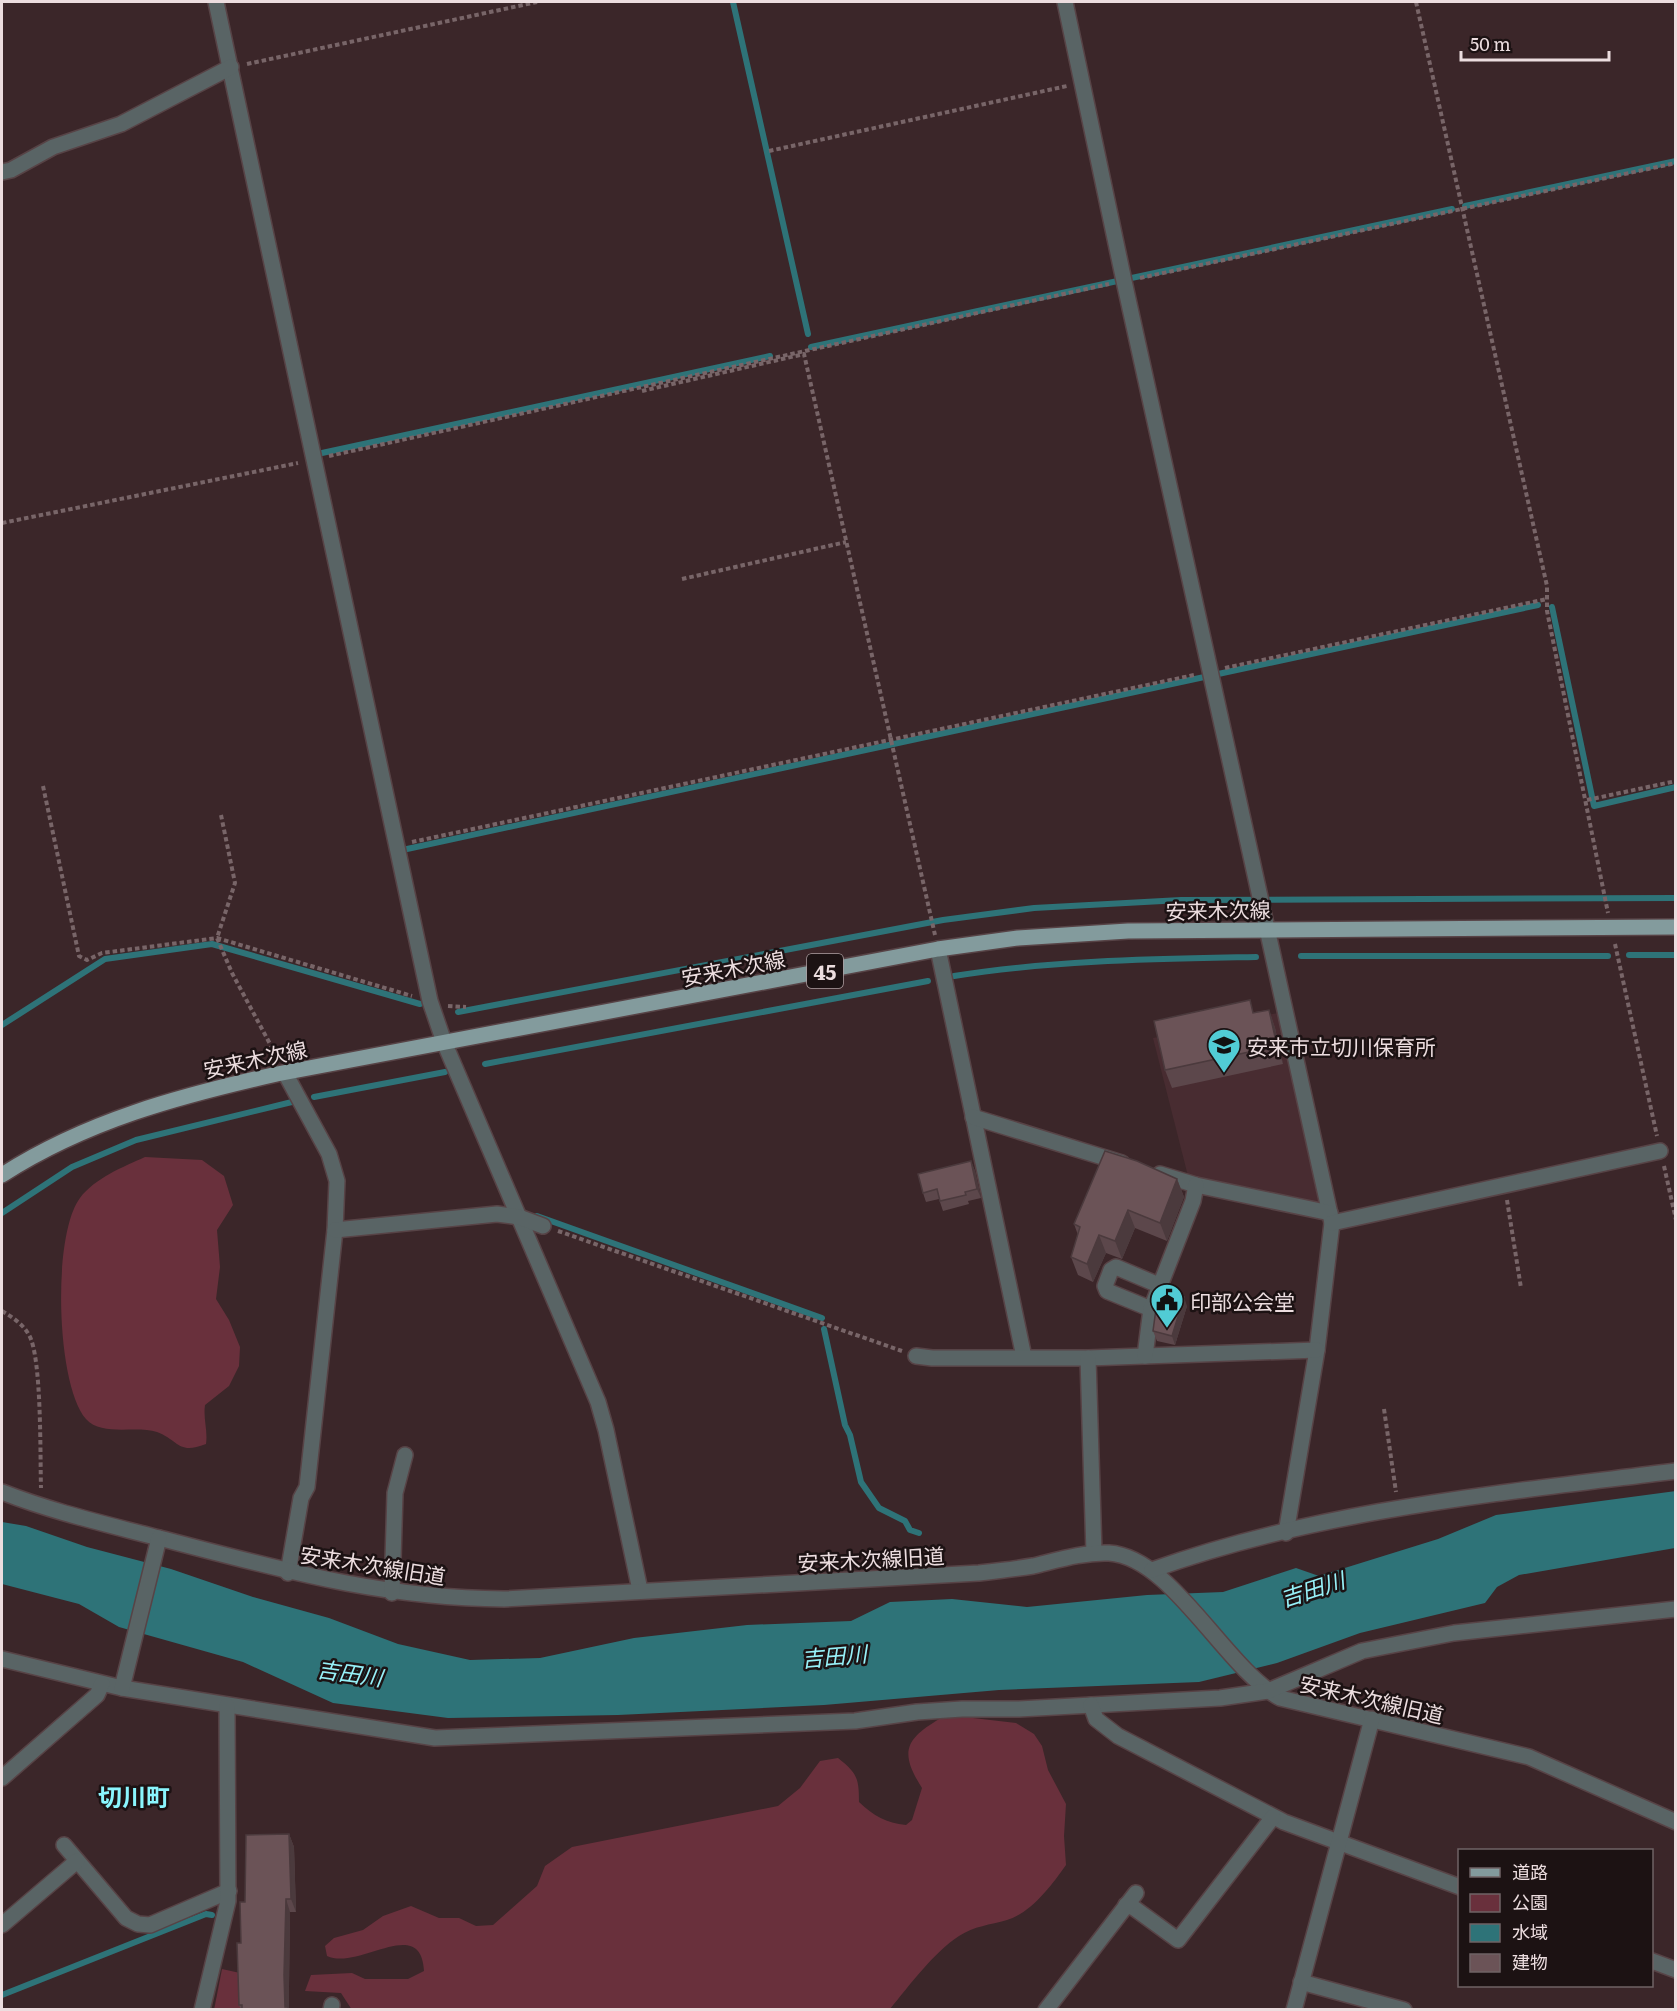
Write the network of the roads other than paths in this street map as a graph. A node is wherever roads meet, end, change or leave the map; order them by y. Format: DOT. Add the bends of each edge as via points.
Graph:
graph roads {
  1 [pos="216,2"];
  2 [pos="1065,2"];
  3 [pos="231,67"];
  4 [pos="2,172"];
  5 [pos="1676,927"];
  6 [pos="1268,929"];
  7 [pos="938,949"];
  8 [pos="444,1042"];
  9 [pos="285,1073"];
  10 [pos="973,1117"];
  11 [pos="1660,1151"];
  12 [pos="2,1175"];
  13 [pos="1196,1185"];
  14 [pos="519,1217"];
  15 [pos="1331,1218"];
  16 [pos="543,1226"];
  17 [pos="335,1230"];
  18 [pos="1162,1283"];
  19 [pos="1151,1309"];
  20 [pos="1317,1350"];
  21 [pos="916,1356"];
  22 [pos="1145,1356"];
  23 [pos="1024,1357"];
  24 [pos="1088,1358"];
  25 [pos="405,1455"];
  26 [pos="1676,1471"];
  27 [pos="2,1492"];
  28 [pos="1286,1533"];
  29 [pos="159,1538"];
  30 [pos="1094,1553"];
  31 [pos="288,1573"];
  32 [pos="1156,1573"];
  33 [pos="640,1590"];
  34 [pos="392,1593"];
  35 [pos="1676,1609"];
  36 [pos="2,1659"];
  37 [pos="123,1683"];
  38 [pos="102,1684"];
  39 [pos="1268,1691"];
  40 [pos="1091,1705"];
  41 [pos="227,1706"];
  42 [pos="1372,1719"];
  43 [pos="2,1778"];
  44 [pos="1273,1817"];
  45 [pos="1676,1822"];
  46 [pos="1337,1843"];
  47 [pos="64,1845"];
  48 [pos="77,1861"];
  49 [pos="1458,1886"];
  50 [pos="229,1891"];
  51 [pos="1136,1893"];
  52 [pos="1126,1905"];
  53 [pos="2,1925"];
  54 [pos="1653,1961"];
  55 [pos="1676,1970"];
  56 [pos="1301,1982"];
  57 [pos="202,2010"];
  58 [pos="1046,2010"];
  59 [pos="1294,2010"];
  60 [pos="1404,2010"];
  1 -- 3 [label="street"];
  2 -- 6 [label="street"];
  3 -- 4 [label="street" via="121,124 53,147"];
  3 -- 8 [label="street" via="430,1001"];
  5 -- 6 [label="main road, 安来木次線 / 45"];
  6 -- 7 [label="main road, 安来木次線 / 45" via="1074,934"];
  6 -- 15 [label="street"];
  7 -- 8 [label="main road, 安来木次線 / 45"];
  7 -- 10 [label="street"];
  8 -- 9 [label="main road, 安来木次線 / 45"];
  8 -- 14 [label="street"];
  9 -- 12 [label="main road, 安来木次線 / 45" via="188,1094 111,1119 34,1154"];
  9 -- 17 [label="street" via="336,1172"];
  10 -- 13 [label="street"];
  10 -- 23 [label="street"];
  11 -- 15 [label="street"];
  13 -- 15 [label="street"];
  13 -- 18 [label="street"];
  14 -- 16 [label="street"];
  14 -- 17 [label="street" via="497,1214"];
  14 -- 33 [label="street" via="598,1402"];
  15 -- 20 [label="street"];
  17 -- 31 [label="street" via="306,1487"];
  18 -- 19 [label="street"];
  18 -- 19 [label="street" via="1116,1267 1108,1278 1107,1291"];
  19 -- 22 [label="street"];
  20 -- 22 [label="street"];
  20 -- 28 [label="street"];
  21 -- 23 [label="street"];
  22 -- 24 [label="street"];
  23 -- 24 [label="street"];
  24 -- 30 [label="street"];
  25 -- 34 [label="street" via="395,1493"];
  26 -- 28 [label="street" via="1399,1508"];
  27 -- 29 [label="street, 安来木次線旧道"];
  28 -- 32 [label="street" via="1193,1555"];
  29 -- 31 [label="street, 安来木次線旧道"];
  29 -- 37 [label="street"];
  30 -- 32 [label="street, 安来木次線旧道" via="1113,1553"];
  30 -- 33 [label="street, 安来木次線旧道" via="979,1573"];
  31 -- 34 [label="street, 安来木次線旧道"];
  32 -- 39 [label="street, 安来木次線旧道"];
  33 -- 34 [label="street, 安来木次線旧道" via="504,1599"];
  35 -- 39 [label="street" via="1454,1634 1362,1651"];
  36 -- 38 [label="street"];
  37 -- 38 [label="street"];
  37 -- 41 [label="street"];
  38 -- 43 [label="street" via="97,1695"];
  39 -- 40 [label="street" via="1220,1698"];
  39 -- 42 [label="street, 安来木次線旧道" via="1294,1703"];
  40 -- 41 [label="street" via="917,1712 855,1721 435,1738"];
  40 -- 44 [label="street" via="1096,1719 1118,1736"];
  41 -- 50 [label="street"];
  42 -- 45 [label="street, 安来木次線旧道" via="1529,1757"];
  42 -- 46 [label="street"];
  44 -- 46 [label="street"];
  44 -- 52 [label="street" via="1178,1940"];
  46 -- 49 [label="street"];
  46 -- 56 [label="street"];
  47 -- 48 [label="street"];
  48 -- 50 [label="street" via="126,1918 138,1924 150,1925"];
  48 -- 53 [label="street"];
  50 -- 57 [label="street"];
  51 -- 52 [label="street"];
  52 -- 58 [label="street"];
  54 -- 55 [label="street"];
  56 -- 59 [label="street"];
  56 -- 60 [label="street"];
}
